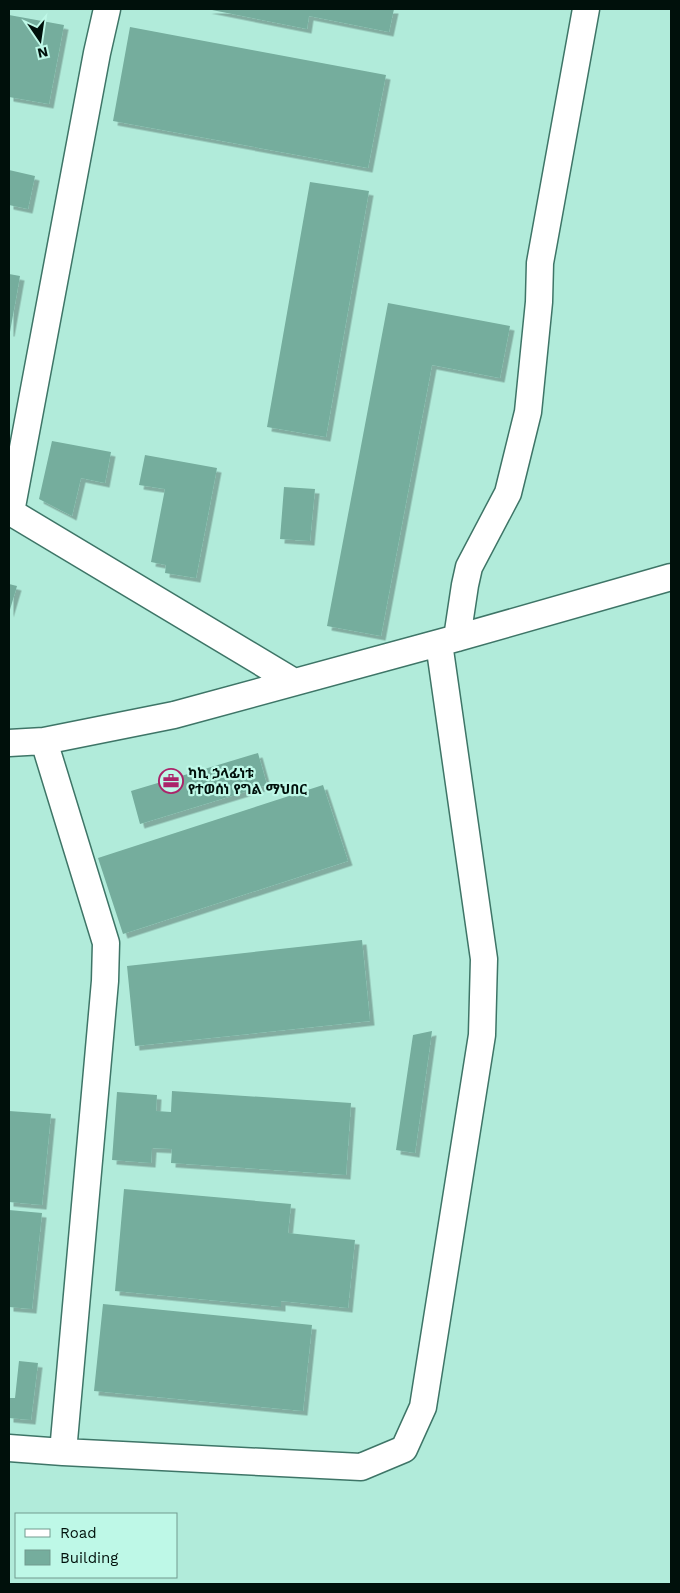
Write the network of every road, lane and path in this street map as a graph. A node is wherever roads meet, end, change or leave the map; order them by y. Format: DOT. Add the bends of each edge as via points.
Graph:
graph roads {
  1 [pos="107,9"];
  2 [pos="586,9"];
  3 [pos="10,511"];
  4 [pos="671,577"];
  5 [pos="448,640"];
  6 [pos="294,682"];
  7 [pos="44,741"];
  8 [pos="9,743"];
  9 [pos="9,1448"];
  10 [pos="63,1452"];
  1 -- 3 [label="street"];
  2 -- 5 [label="street" via="540,263 528,412 508,493 469,566"];
  3 -- 6 [label="street"];
  4 -- 5 [label="street"];
  5 -- 6 [label="street"];
  5 -- 10 [label="street" via="484,959 482,1034 423,1407 408,1441 404,1449 361,1467"];
  6 -- 7 [label="street" via="174,715"];
  7 -- 8 [label="street"];
  7 -- 10 [label="street" via="106,943"];
  9 -- 10 [label="street"];
}
